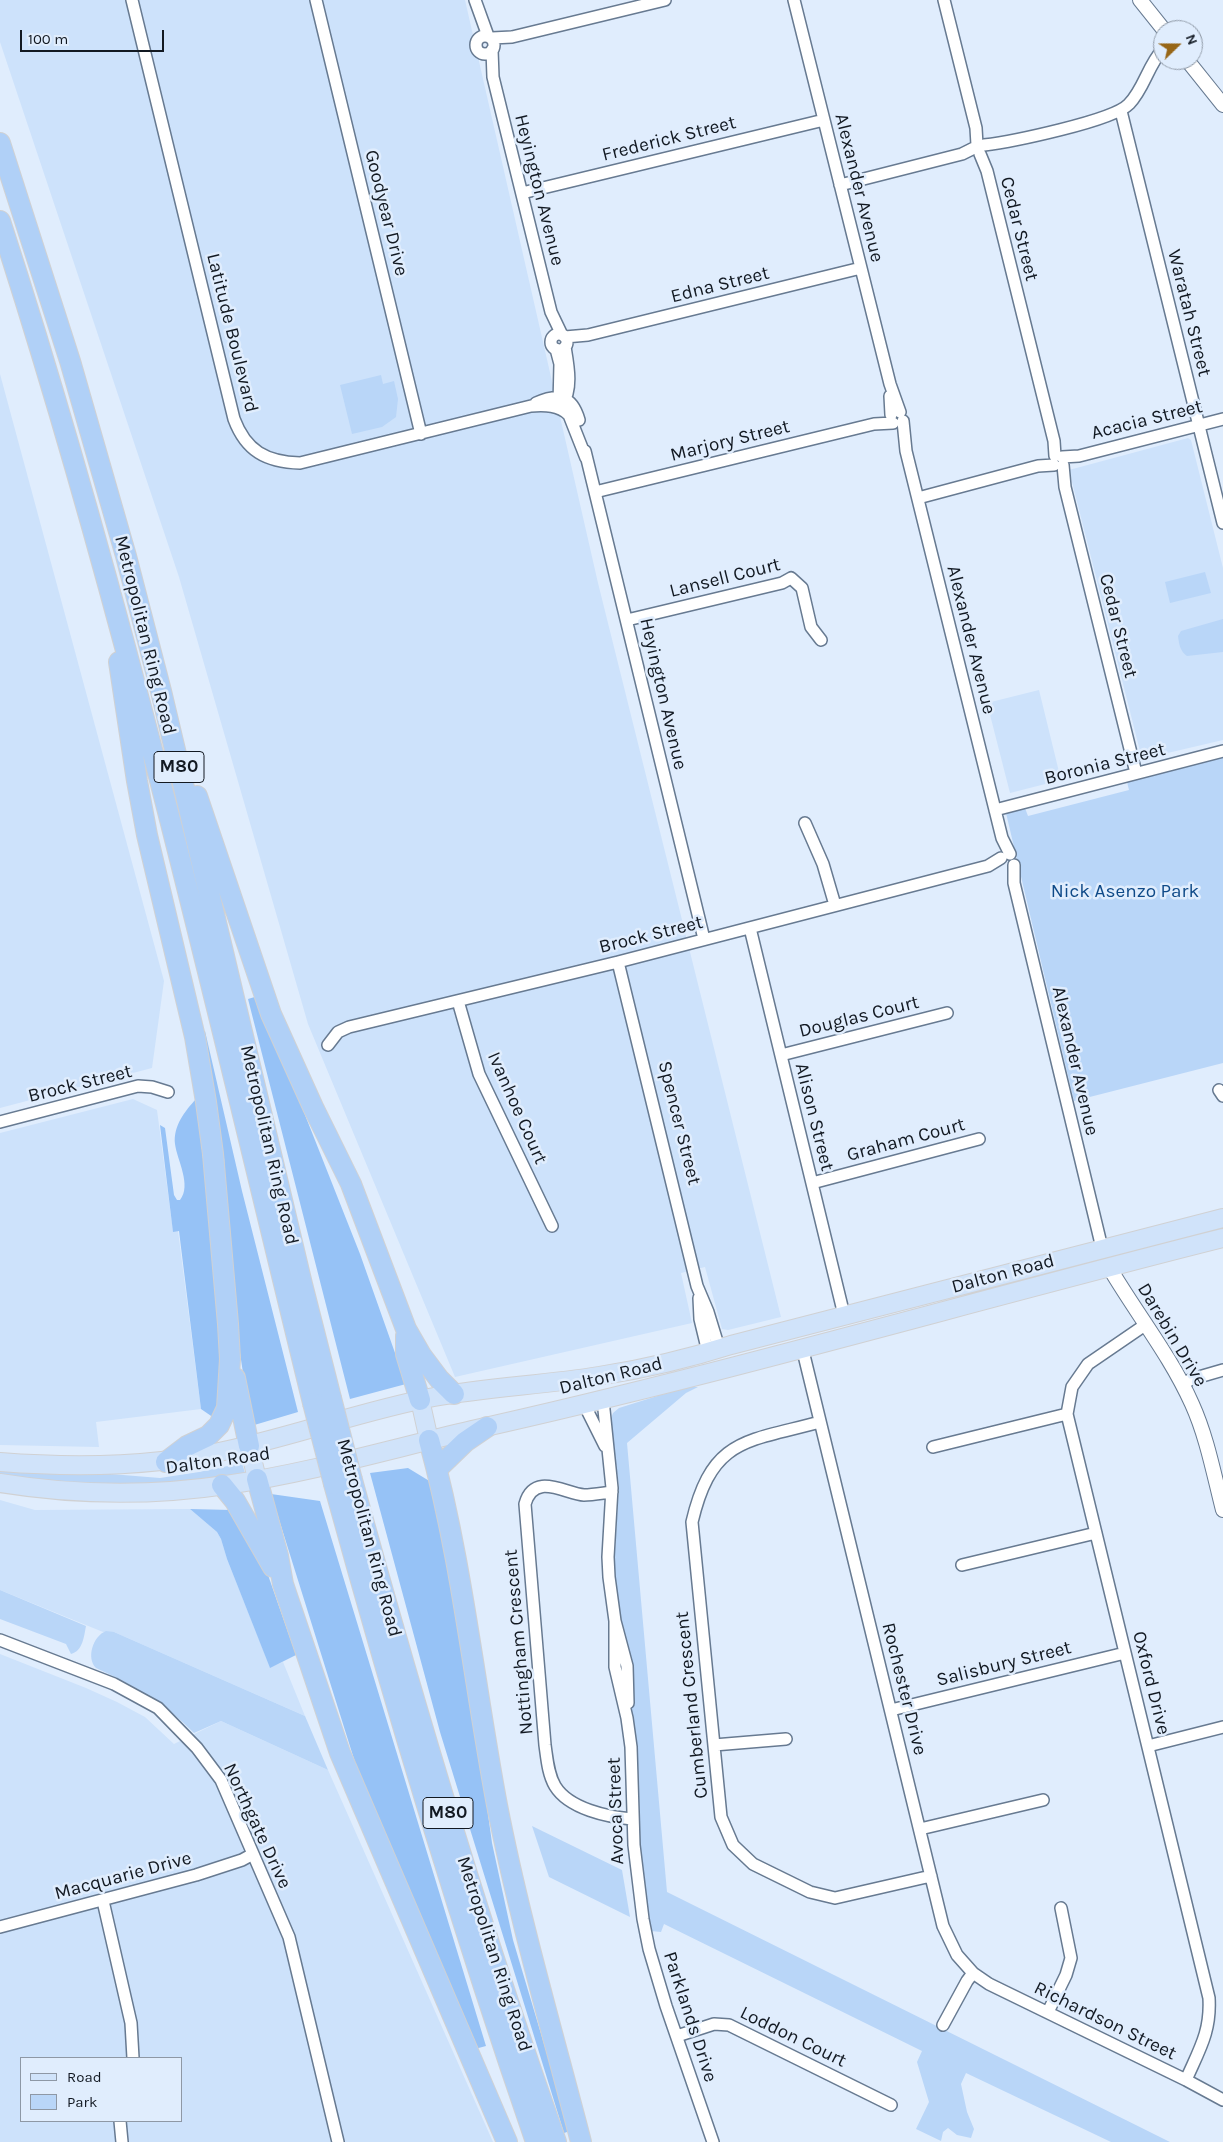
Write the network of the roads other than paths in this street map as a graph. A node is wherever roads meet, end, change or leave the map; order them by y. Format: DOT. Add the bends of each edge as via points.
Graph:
graph roads {
  1 [pos="132,0"];
  2 [pos="316,0"];
  3 [pos="665,0"];
  4 [pos="794,0"];
  5 [pos="944,0"];
  6 [pos="1143,1"];
  7 [pos="476,5"];
  8 [pos="1157,20"];
  9 [pos="487,44"];
  10 [pos="1153,62"];
  11 [pos="1195,70"];
  12 [pos="1223,105"];
  13 [pos="1121,111"];
  14 [pos="824,120"];
  15 [pos="0,143"];
  16 [pos="981,149"];
  17 [pos="840,185"];
  18 [pos="522,193"];
  19 [pos="0,221"];
  20 [pos="861,268"];
  21 [pos="561,342"];
  22 [pos="561,401"];
  23 [pos="895,419"];
  24 [pos="1223,419"];
  25 [pos="1199,425"];
  26 [pos="421,434"];
  27 [pos="1058,461"];
  28 [pos="595,492"];
  29 [pos="918,498"];
  30 [pos="1223,523"];
  31 [pos="113,601"];
  32 [pos="627,620"];
  33 [pos="821,640"];
  34 [pos="161,691"];
  35 [pos="1223,751"];
  36 [pos="1136,773"];
  37 [pos="995,810"];
  38 [pos="805,823"];
  39 [pos="1006,861"];
  40 [pos="836,905"];
  41 [pos="750,928"];
  42 [pos="704,940"];
  43 [pos="618,962"];
  44 [pos="458,1002"];
  45 [pos="947,1012"];
  46 [pos="328,1045"];
  47 [pos="781,1055"];
  48 [pos="168,1092"];
  49 [pos="0,1122"];
  50 [pos="979,1139"];
  51 [pos="812,1183"];
  52 [pos="1223,1218"];
  53 [pos="552,1226"];
  54 [pos="1223,1238"];
  55 [pos="1102,1248"];
  56 [pos="1109,1267"];
  57 [pos="844,1315"];
  58 [pos="1145,1325"];
  59 [pos="406,1329"];
  60 [pos="802,1347"];
  61 [pos="714,1350"];
  62 [pos="230,1359"];
  63 [pos="718,1369"];
  64 [pos="1223,1370"];
  65 [pos="1182,1384"];
  66 [pos="454,1394"];
  67 [pos="420,1400"];
  68 [pos="603,1400"];
  69 [pos="322,1401"];
  70 [pos="584,1404"];
  71 [pos="1067,1414"];
  72 [pos="820,1422"];
  73 [pos="487,1427"];
  74 [pos="430,1440"];
  75 [pos="249,1446"];
  76 [pos="933,1447"];
  77 [pos="608,1452"];
  78 [pos="0,1462"];
  79 [pos="166,1462"];
  80 [pos="437,1469"];
  81 [pos="257,1479"];
  82 [pos="343,1482"];
  83 [pos="0,1483"];
  84 [pos="222,1485"];
  85 [pos="612,1492"];
  86 [pos="1223,1510"];
  87 [pos="1096,1533"];
  88 [pos="962,1565"];
  89 [pos="283,1584"];
  90 [pos="0,1640"];
  91 [pos="1125,1653"];
  92 [pos="891,1710"];
  93 [pos="1223,1727"];
  94 [pos="786,1739"];
  95 [pos="714,1745"];
  96 [pos="1148,1746"];
  97 [pos="1043,1800"];
  98 [pos="632,1819"];
  99 [pos="920,1829"];
  100 [pos="253,1854"];
  101 [pos="931,1876"];
  102 [pos="102,1901"];
  103 [pos="640,1902"];
  104 [pos="1061,1908"];
  105 [pos="0,1927"];
  106 [pos="973,1973"];
  107 [pos="1048,2012"];
  108 [pos="943,2025"];
  109 [pos="676,2036"];
  110 [pos="132,2057"];
  111 [pos="1186,2080"];
  112 [pos="1223,2100"];
  113 [pos="891,2105"];
  114 [pos="120,2122"];
  115 [pos="122,2142"];
  116 [pos="338,2142"];
  117 [pos="507,2142"];
  118 [pos="536,2142"];
  119 [pos="556,2142"];
  120 [pos="581,2142"];
  121 [pos="713,2142"];
  1 -- 26 [label="street, Latitude Boulevard" via="234,418 245,440 271,460 300,463"];
  2 -- 26 [label="street, Goodyear Drive"];
  3 -- 9 [label="street"];
  4 -- 14 [label="street, Alexander Avenue"];
  5 -- 16 [label="street, Cedar Street"];
  6 -- 8 [label="street"];
  7 -- 9 [label="street, Heyington Avenue"];
  9 -- 18 [label="street, Heyington Avenue"];
  10 -- 13 [label="street" via="1134,97"];
  11 -- 12 [label="street"];
  13 -- 16 [label="street"];
  13 -- 25 [label="street, Waratah Street"];
  14 -- 17 [label="street, Alexander Avenue"];
  14 -- 18 [label="street, Frederick Street"];
  15 -- 34 [label="highway, Metropolitan Ring Road / M80" via="70,361"];
  16 -- 17 [label="street"];
  16 -- 27 [label="street, Cedar Street"];
  17 -- 20 [label="street, Alexander Avenue"];
  18 -- 21 [label="street, Heyington Avenue"];
  19 -- 31 [label="highway, Metropolitan Ring Road / M80" via="60,410"];
  20 -- 21 [label="street, Edna Street"];
  20 -- 23 [label="street, Alexander Avenue" via="890,384"];
  21 -- 22 [label="street, Heyington Avenue"];
  22 -- 26 [label="street, Latitude Boulevard"];
  22 -- 28 [label="street, Heyington Avenue" via="572,420"];
  23 -- 28 [label="street, Marjory Street"];
  23 -- 29 [label="street, Alexander Avenue"];
  24 -- 25 [label="street, Acacia Street"];
  25 -- 27 [label="street, Acacia Street"];
  25 -- 30 [label="street, Waratah Street"];
  27 -- 29 [label="street, Acacia Street"];
  27 -- 36 [label="street, Cedar Street"];
  28 -- 32 [label="street, Heyington Avenue"];
  29 -- 37 [label="street, Alexander Avenue"];
  31 -- 62 [label="highway" via="118,658 147,835 195,1037 206,1102"];
  31 -- 69 [label="highway, Metropolitan Ring Road / M80"];
  32 -- 33 [label="street, Lansell Court" via="782,583 791,578 802,588 812,627"];
  32 -- 42 [label="street, Heyington Avenue"];
  34 -- 59 [label="highway" via="272,1014 351,1184"];
  34 -- 69 [label="highway, Metropolitan Ring Road / M80" via="300,1275"];
  35 -- 36 [label="street, Boronia Street"];
  36 -- 37 [label="street, Boronia Street"];
  37 -- 39 [label="street, Alexander Avenue"];
  38 -- 40 [label="street"];
  39 -- 40 [label="street, Brock Street"];
  39 -- 55 [label="street, Alexander Avenue"];
  40 -- 41 [label="street, Brock Street"];
  41 -- 42 [label="street, Brock Street"];
  41 -- 47 [label="street, Alison Street"];
  42 -- 43 [label="street, Brock Street"];
  43 -- 44 [label="street, Brock Street"];
  43 -- 61 [label="street, Spencer Street" via="699,1294 708,1312"];
  44 -- 46 [label="street, Brock Street" via="349,1027 338,1032"];
  44 -- 53 [label="street, Ivanhoe Court" via="480,1074"];
  45 -- 47 [label="street, Douglas Court"];
  47 -- 51 [label="street, Alison Street"];
  48 -- 49 [label="street, Brock Street" via="138,1086"];
  50 -- 51 [label="street, Graham Court"];
  51 -- 57 [label="street, Alison Street"];
  52 -- 55 [label="main road, Dalton Road"];
  54 -- 56 [label="main road, Dalton Road"];
  55 -- 56 [label="main road"];
  55 -- 57 [label="main road, Dalton Road"];
  56 -- 58 [label="street, Darebin Drive"];
  56 -- 60 [label="main road, Dalton Road"];
  57 -- 61 [label="main road, Dalton Road"];
  58 -- 65 [label="street, Darebin Drive"];
  58 -- 71 [label="street, Oxford Drive" via="1088,1364 1072,1387"];
  59 -- 66 [label="highway" via="421,1356"];
  59 -- 67 [label="highway" via="406,1354"];
  60 -- 63 [label="main road, Dalton Road"];
  60 -- 72 [label="street, Rochester Drive"];
  61 -- 63 [label="main road, Spencer Street"];
  61 -- 66 [label="main road, Dalton Road" via="660,1365 598,1376"];
  62 -- 75 [label="highway"];
  62 -- 79 [label="highway" via="227,1408 219,1425 208,1436 186,1446"];
  63 -- 68 [label="main road, Dalton Road"];
  64 -- 65 [label="street"];
  65 -- 86 [label="street, Darebin Drive" via="1201,1428"];
  66 -- 67 [label="main road, Dalton Road"];
  67 -- 74 [label="main road"];
  67 -- 75 [label="main road, Dalton Road"];
  68 -- 70 [label="main road, Dalton Road"];
  68 -- 77 [label="street, Avoca Street"];
  69 -- 82 [label="highway, Metropolitan Ring Road / M80, bridge"];
  70 -- 73 [label="main road, Dalton Road"];
  70 -- 77 [label="street, Avoca Street"];
  71 -- 76 [label="street"];
  71 -- 87 [label="street, Oxford Drive"];
  72 -- 92 [label="street, Rochester Drive"];
  72 -- 95 [label="street, Cumberland Crescent" via="749,1440 725,1454 711,1470 698,1495 692,1522"];
  73 -- 74 [label="main road, Dalton Road"];
  73 -- 80 [label="highway" via="465,1442"];
  74 -- 80 [label="highway"];
  74 -- 81 [label="main road, Dalton Road"];
  75 -- 79 [label="main road, Dalton Road"];
  75 -- 81 [label="main road"];
  77 -- 85 [label="street, Avoca Street"];
  78 -- 79 [label="main road, Dalton Road"];
  80 -- 120 [label="highway" via="454,1545 513,1885"];
  81 -- 84 [label="main road, Dalton Road"];
  81 -- 89 [label="highway"];
  82 -- 118 [label="highway, Metropolitan Ring Road / M80" via="400,1720 436,1840"];
  82 -- 119 [label="highway, Metropolitan Ring Road / M80" via="489,1946"];
  83 -- 84 [label="main road, Dalton Road" via="118,1492"];
  84 -- 89 [label="highway" via="235,1501"];
  85 -- 98 [label="street, Avoca Street" via="608,1557 615,1621 615,1667 627,1718 631,1754"];
  85 -- 98 [label="street, Nottingham Crescent" via="584,1495 550,1485 535,1490 526,1504 550,1774 563,1796 587,1810"];
  87 -- 88 [label="street"];
  87 -- 91 [label="street, Oxford Drive"];
  89 -- 117 [label="highway" via="340,1753"];
  90 -- 100 [label="street, Northgate Drive" via="114,1684 158,1708 197,1748 221,1780"];
  91 -- 92 [label="street, Salisbury Street"];
  91 -- 96 [label="street, Oxford Drive"];
  92 -- 99 [label="street, Rochester Drive"];
  93 -- 96 [label="street"];
  94 -- 95 [label="street"];
  95 -- 101 [label="street, Cumberland Crescent" via="721,1816 733,1845 753,1864 810,1892 836,1898"];
  96 -- 111 [label="street, Oxford Drive" via="1209,1998 1205,2040"];
  97 -- 99 [label="street"];
  98 -- 103 [label="street, Avoca Street"];
  99 -- 101 [label="street, Rochester Drive"];
  100 -- 102 [label="street, Macquarie Drive" via="217,1868"];
  100 -- 116 [label="street, Northgate Drive" via="289,1937"];
  101 -- 106 [label="street, Rochester Drive" via="950,1944"];
  102 -- 105 [label="street, Macquarie Drive"];
  102 -- 110 [label="street" via="131,2023"];
  103 -- 109 [label="street, Parklands Drive" via="649,1949"];
  104 -- 107 [label="street" via="1071,1958"];
  106 -- 107 [label="street, Richardson Street"];
  106 -- 108 [label="street"];
  107 -- 111 [label="street, Richardson Street"];
  109 -- 113 [label="street, Loddon Court" via="704,2026 729,2025"];
  109 -- 121 [label="street, Parklands Drive"];
  111 -- 112 [label="street, Richardson Street"];
  114 -- 115 [label="street"];
}
